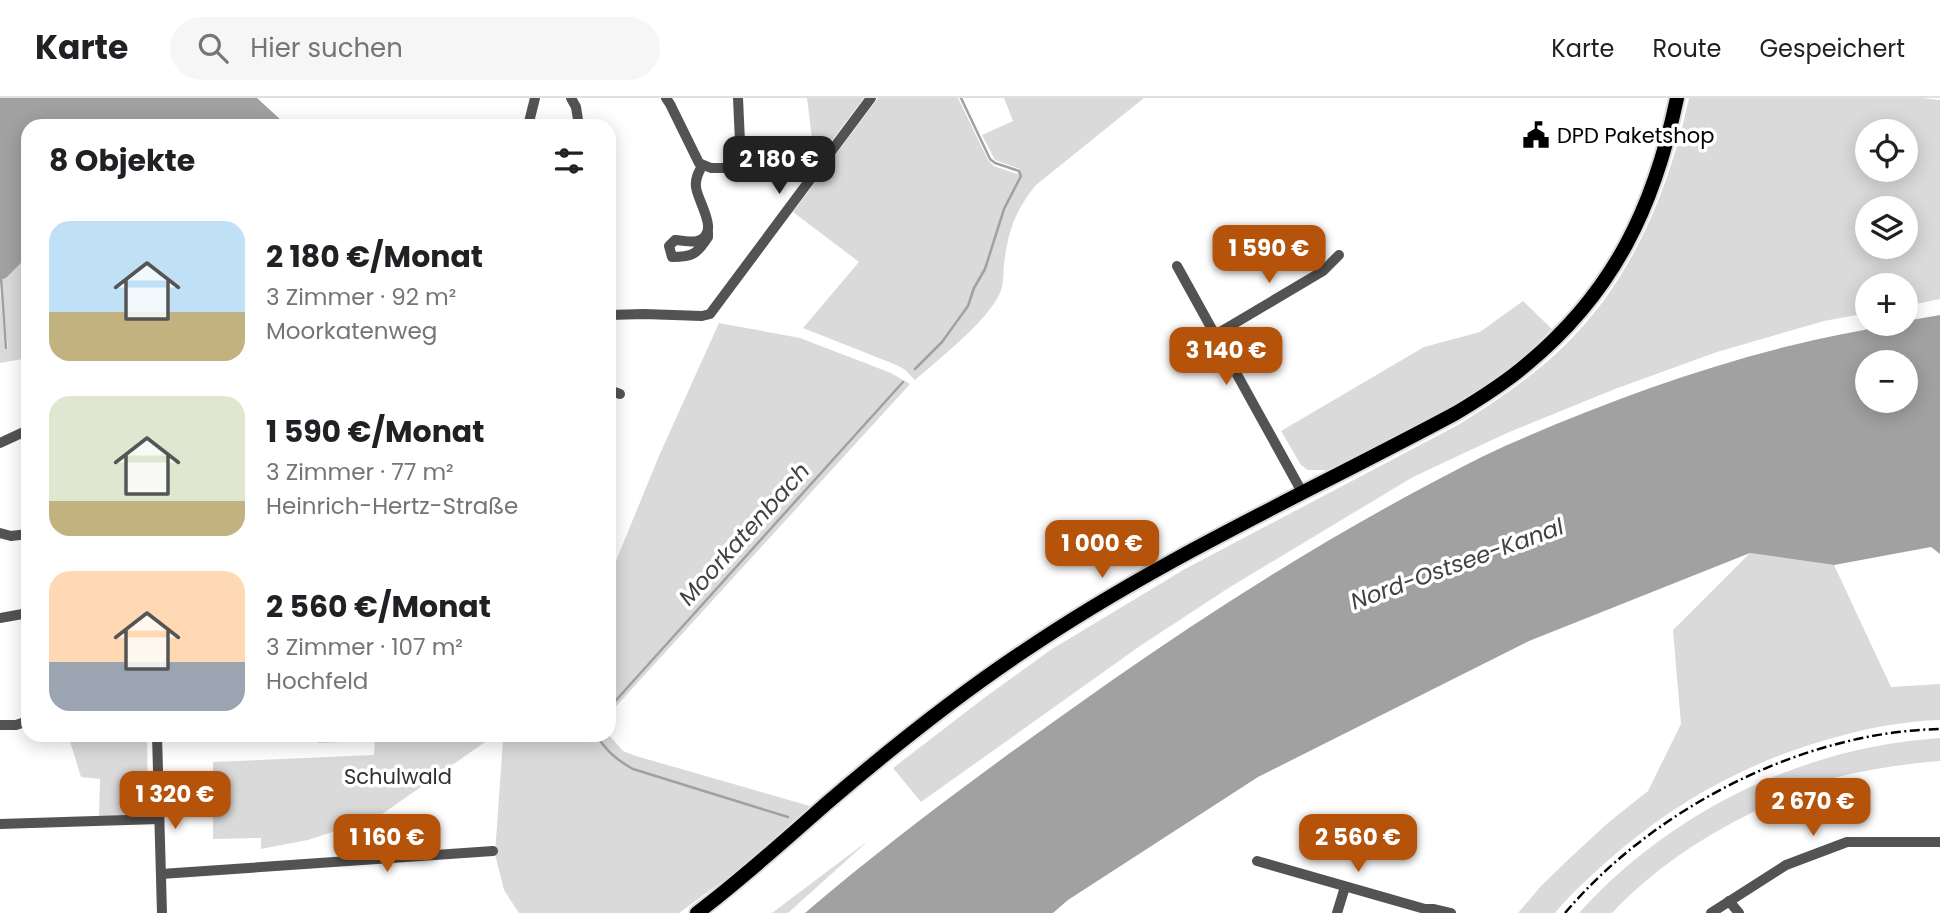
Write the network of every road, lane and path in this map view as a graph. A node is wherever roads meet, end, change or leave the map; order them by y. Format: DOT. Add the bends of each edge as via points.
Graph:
graph roads {
  1 [pos="535,98"];
  2 [pos="571,98"];
  3 [pos="666,98"];
  4 [pos="738,98"];
  5 [pos="871,98"];
  6 [pos="1677,98"];
  7 [pos="530,119"];
  8 [pos="578,119"];
  9 [pos="702,166"];
  10 [pos="708,232"];
  11 [pos="1339,256"];
  12 [pos="1177,266"];
  13 [pos="616,315"];
  14 [pos="1215,335"];
  15 [pos="21,433"];
  16 [pos="0,443"];
  17 [pos="1302,492"];
  18 [pos="0,533"];
  19 [pos="21,535"];
  20 [pos="21,614"];
  21 [pos="0,618"];
  22 [pos="21,723"];
  23 [pos="0,724"];
  24 [pos="157,742"];
  25 [pos="159,819"];
  26 [pos="0,824"];
  27 [pos="1940,842"];
  28 [pos="493,852"];
  29 [pos="1257,861"];
  30 [pos="161,873"];
  31 [pos="1345,887"];
  32 [pos="1729,901"];
  33 [pos="1424,911"];
  34 [pos="162,913"];
  35 [pos="697,913"];
  36 [pos="1337,913"];
  37 [pos="1451,913"];
  38 [pos="1711,913"];
  39 [pos="1739,913"];
  1 -- 7 [label="street"];
  2 -- 8 [label="street"];
  3 -- 9 [label="street"];
  4 -- 9 [label="street" via="740,142 732,159 726,168"];
  5 -- 13 [label="street" via="710,314"];
  6 -- 17 [label="main road" via="1661,164 1634,231 1575,319 1526,365 1474,402"];
  9 -- 10 [label="street" via="696,188"];
  11 -- 14 [label="street" via="1322,271"];
  12 -- 14 [label="street"];
  14 -- 17 [label="street"];
  15 -- 16 [label="street"];
  17 -- 35 [label="main road" via="1120,589 1023,652 880,759"];
  18 -- 19 [label="street"];
  20 -- 21 [label="street"];
  22 -- 23 [label="street"];
  24 -- 25 [label="street"];
  25 -- 26 [label="street"];
  25 -- 30 [label="street"];
  27 -- 32 [label="street" via="1847,842 1786,864"];
  28 -- 30 [label="street"];
  29 -- 31 [label="street"];
  30 -- 34 [label="street"];
  31 -- 33 [label="street"];
  31 -- 36 [label="street"];
  32 -- 38 [label="street"];
  32 -- 39 [label="street"];
  33 -- 37 [label="street"];
}
